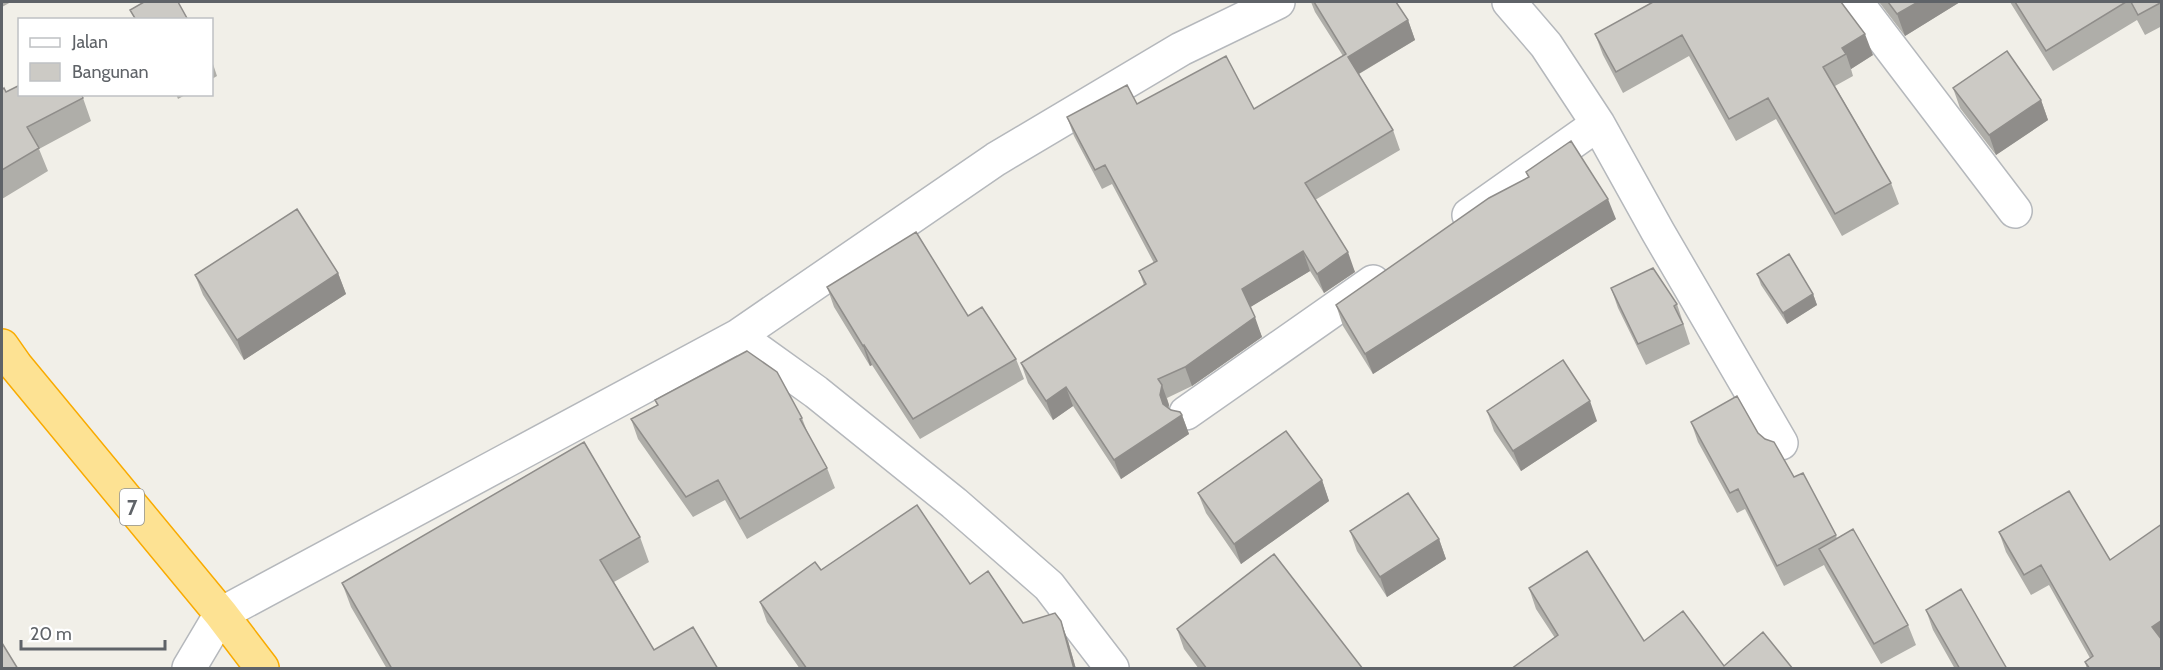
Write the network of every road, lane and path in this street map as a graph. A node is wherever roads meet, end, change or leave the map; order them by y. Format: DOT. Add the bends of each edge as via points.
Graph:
graph roads {
  1 [pos="1278,2"];
  2 [pos="1509,2"];
  3 [pos="1856,2"];
  4 [pos="1598,124"];
  5 [pos="2014,211"];
  6 [pos="1441,234"];
  7 [pos="1402,262"];
  8 [pos="738,336"];
  9 [pos="6,361"];
  10 [pos="1186,413"];
  11 [pos="1781,443"];
  12 [pos="221,614"];
  13 [pos="189,669"];
  14 [pos="262,669"];
  15 [pos="1112,669"];
  1 -- 8 [label="street" via="1180,49 996,159"];
  2 -- 4 [label="street" via="1546,45"];
  3 -- 5 [label="street"];
  4 -- 6 [label="street"];
  4 -- 11 [label="street"];
  7 -- 10 [label="street"];
  8 -- 12 [label="street"];
  8 -- 15 [label="street" via="835,407 1049,586"];
  9 -- 12 [label="highway, 7"];
  12 -- 13 [label="street"];
  12 -- 14 [label="highway, 7"];
}
